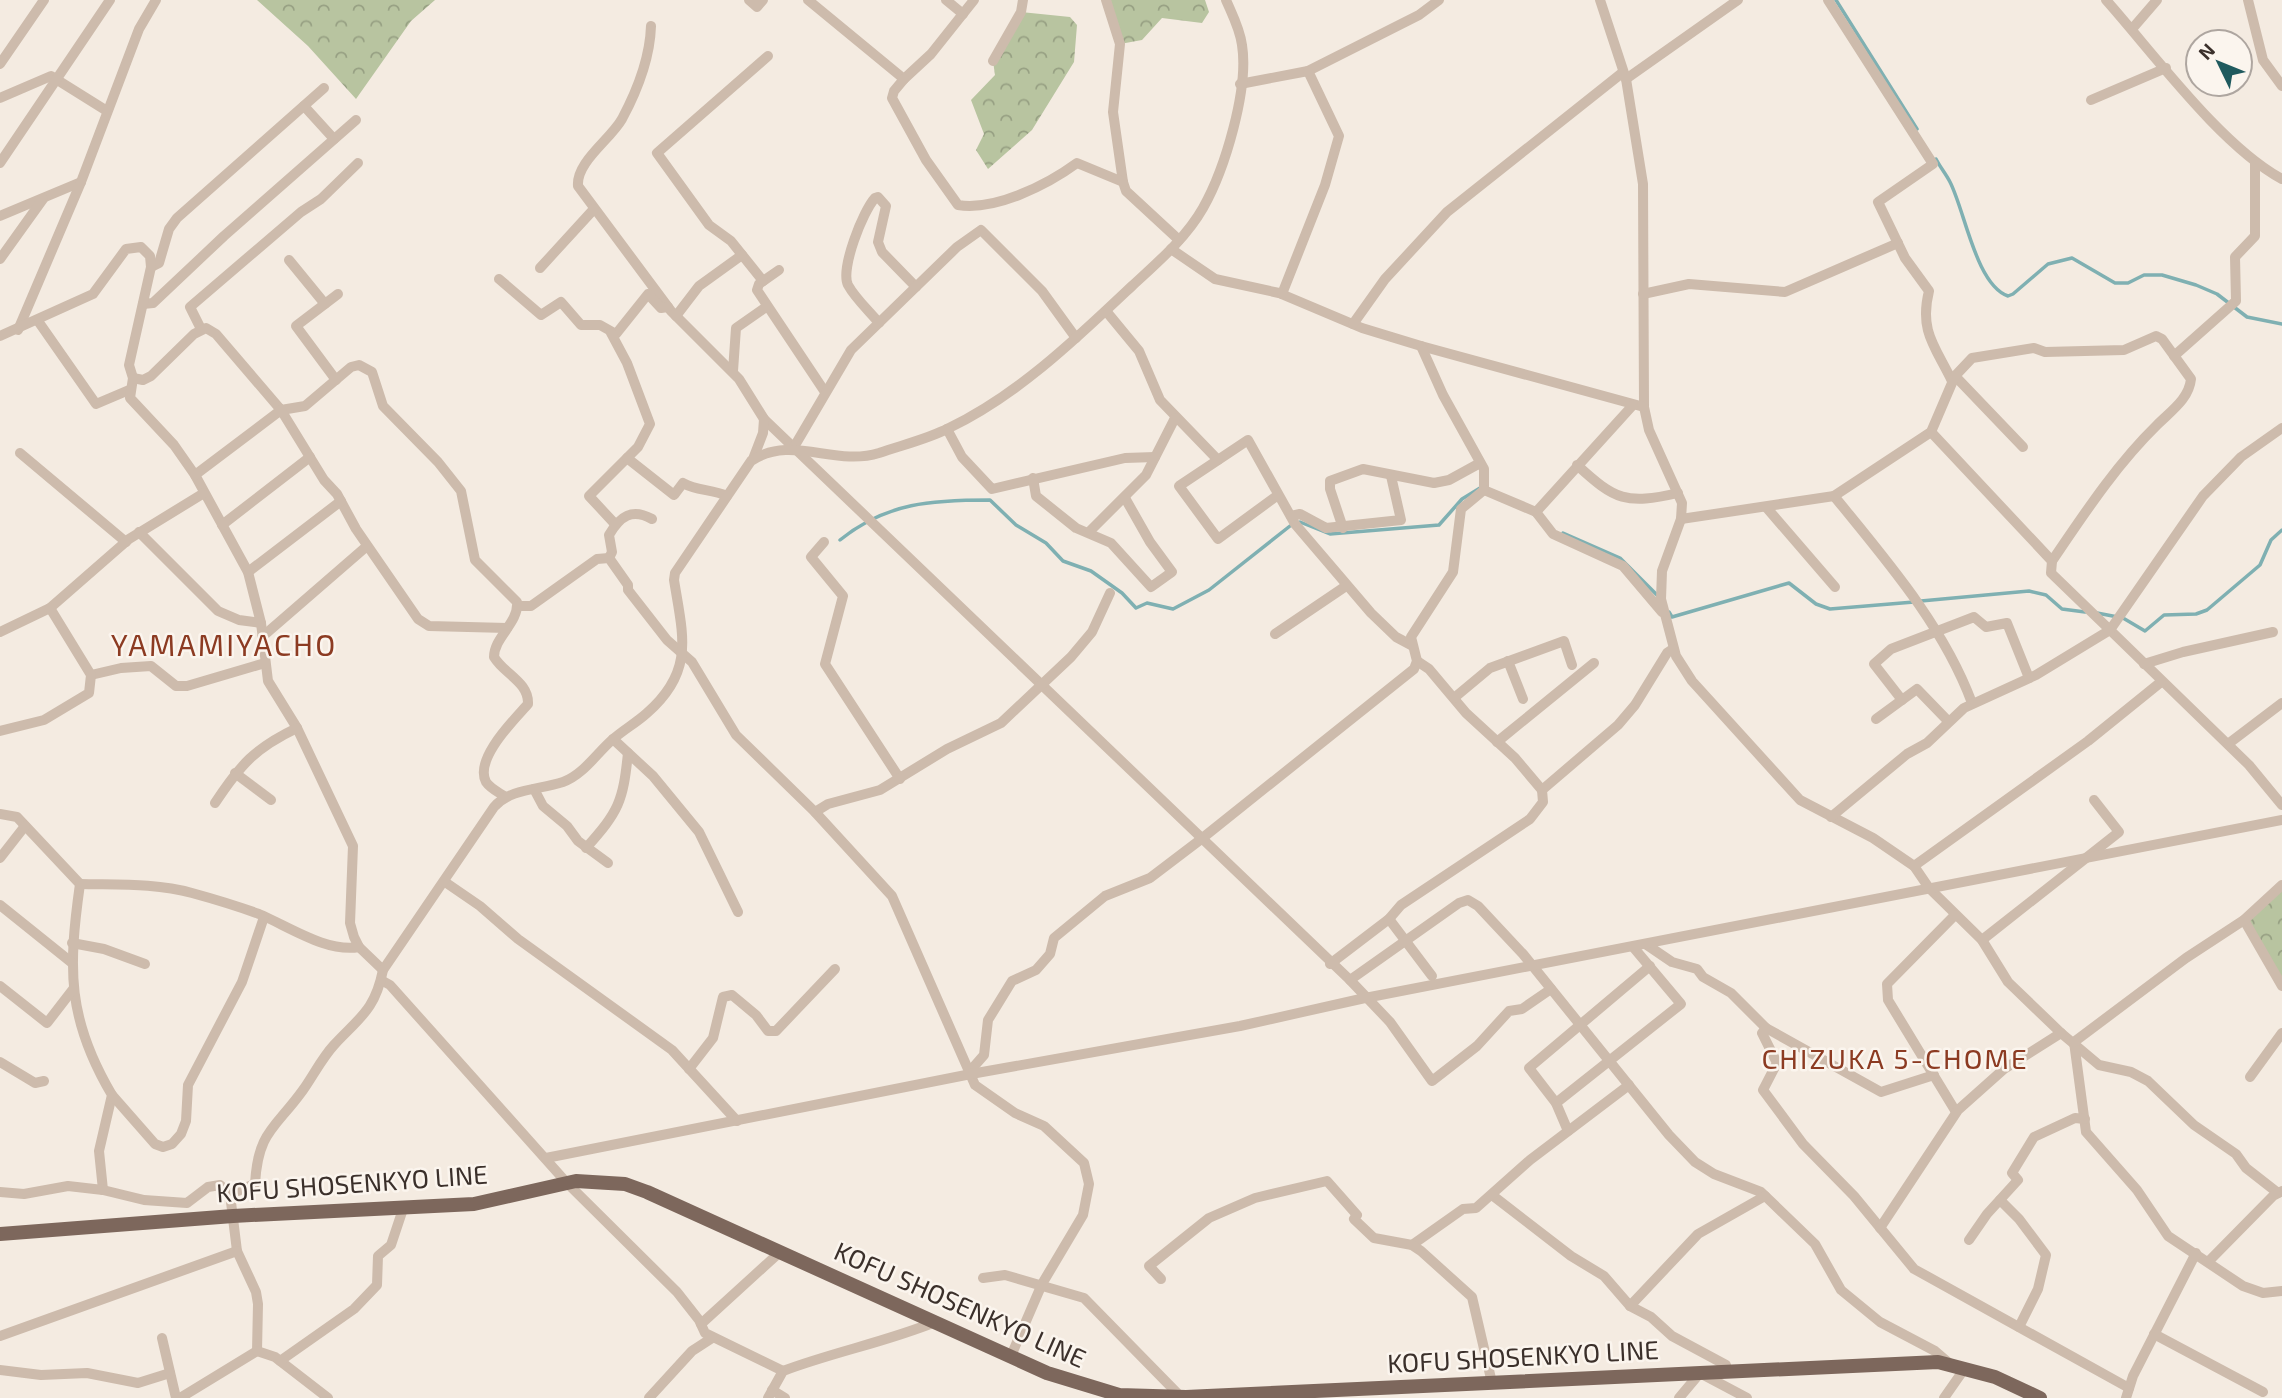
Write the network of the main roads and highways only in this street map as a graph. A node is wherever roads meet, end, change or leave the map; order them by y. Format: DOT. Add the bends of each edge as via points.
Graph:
graph roads {
  1 [pos="0,1234"];
  2 [pos="1185,1397"];
  3 [pos="2040,1398"];
  1 -- 2 [label="main road, KOFU SHOSENKYO LINE" via="474,1204 566,1182 625,1184 1082,1385 1119,1395"];
  2 -- 3 [label="main road, KOFU SHOSENKYO LINE" via="1938,1362 1995,1377"];
}
